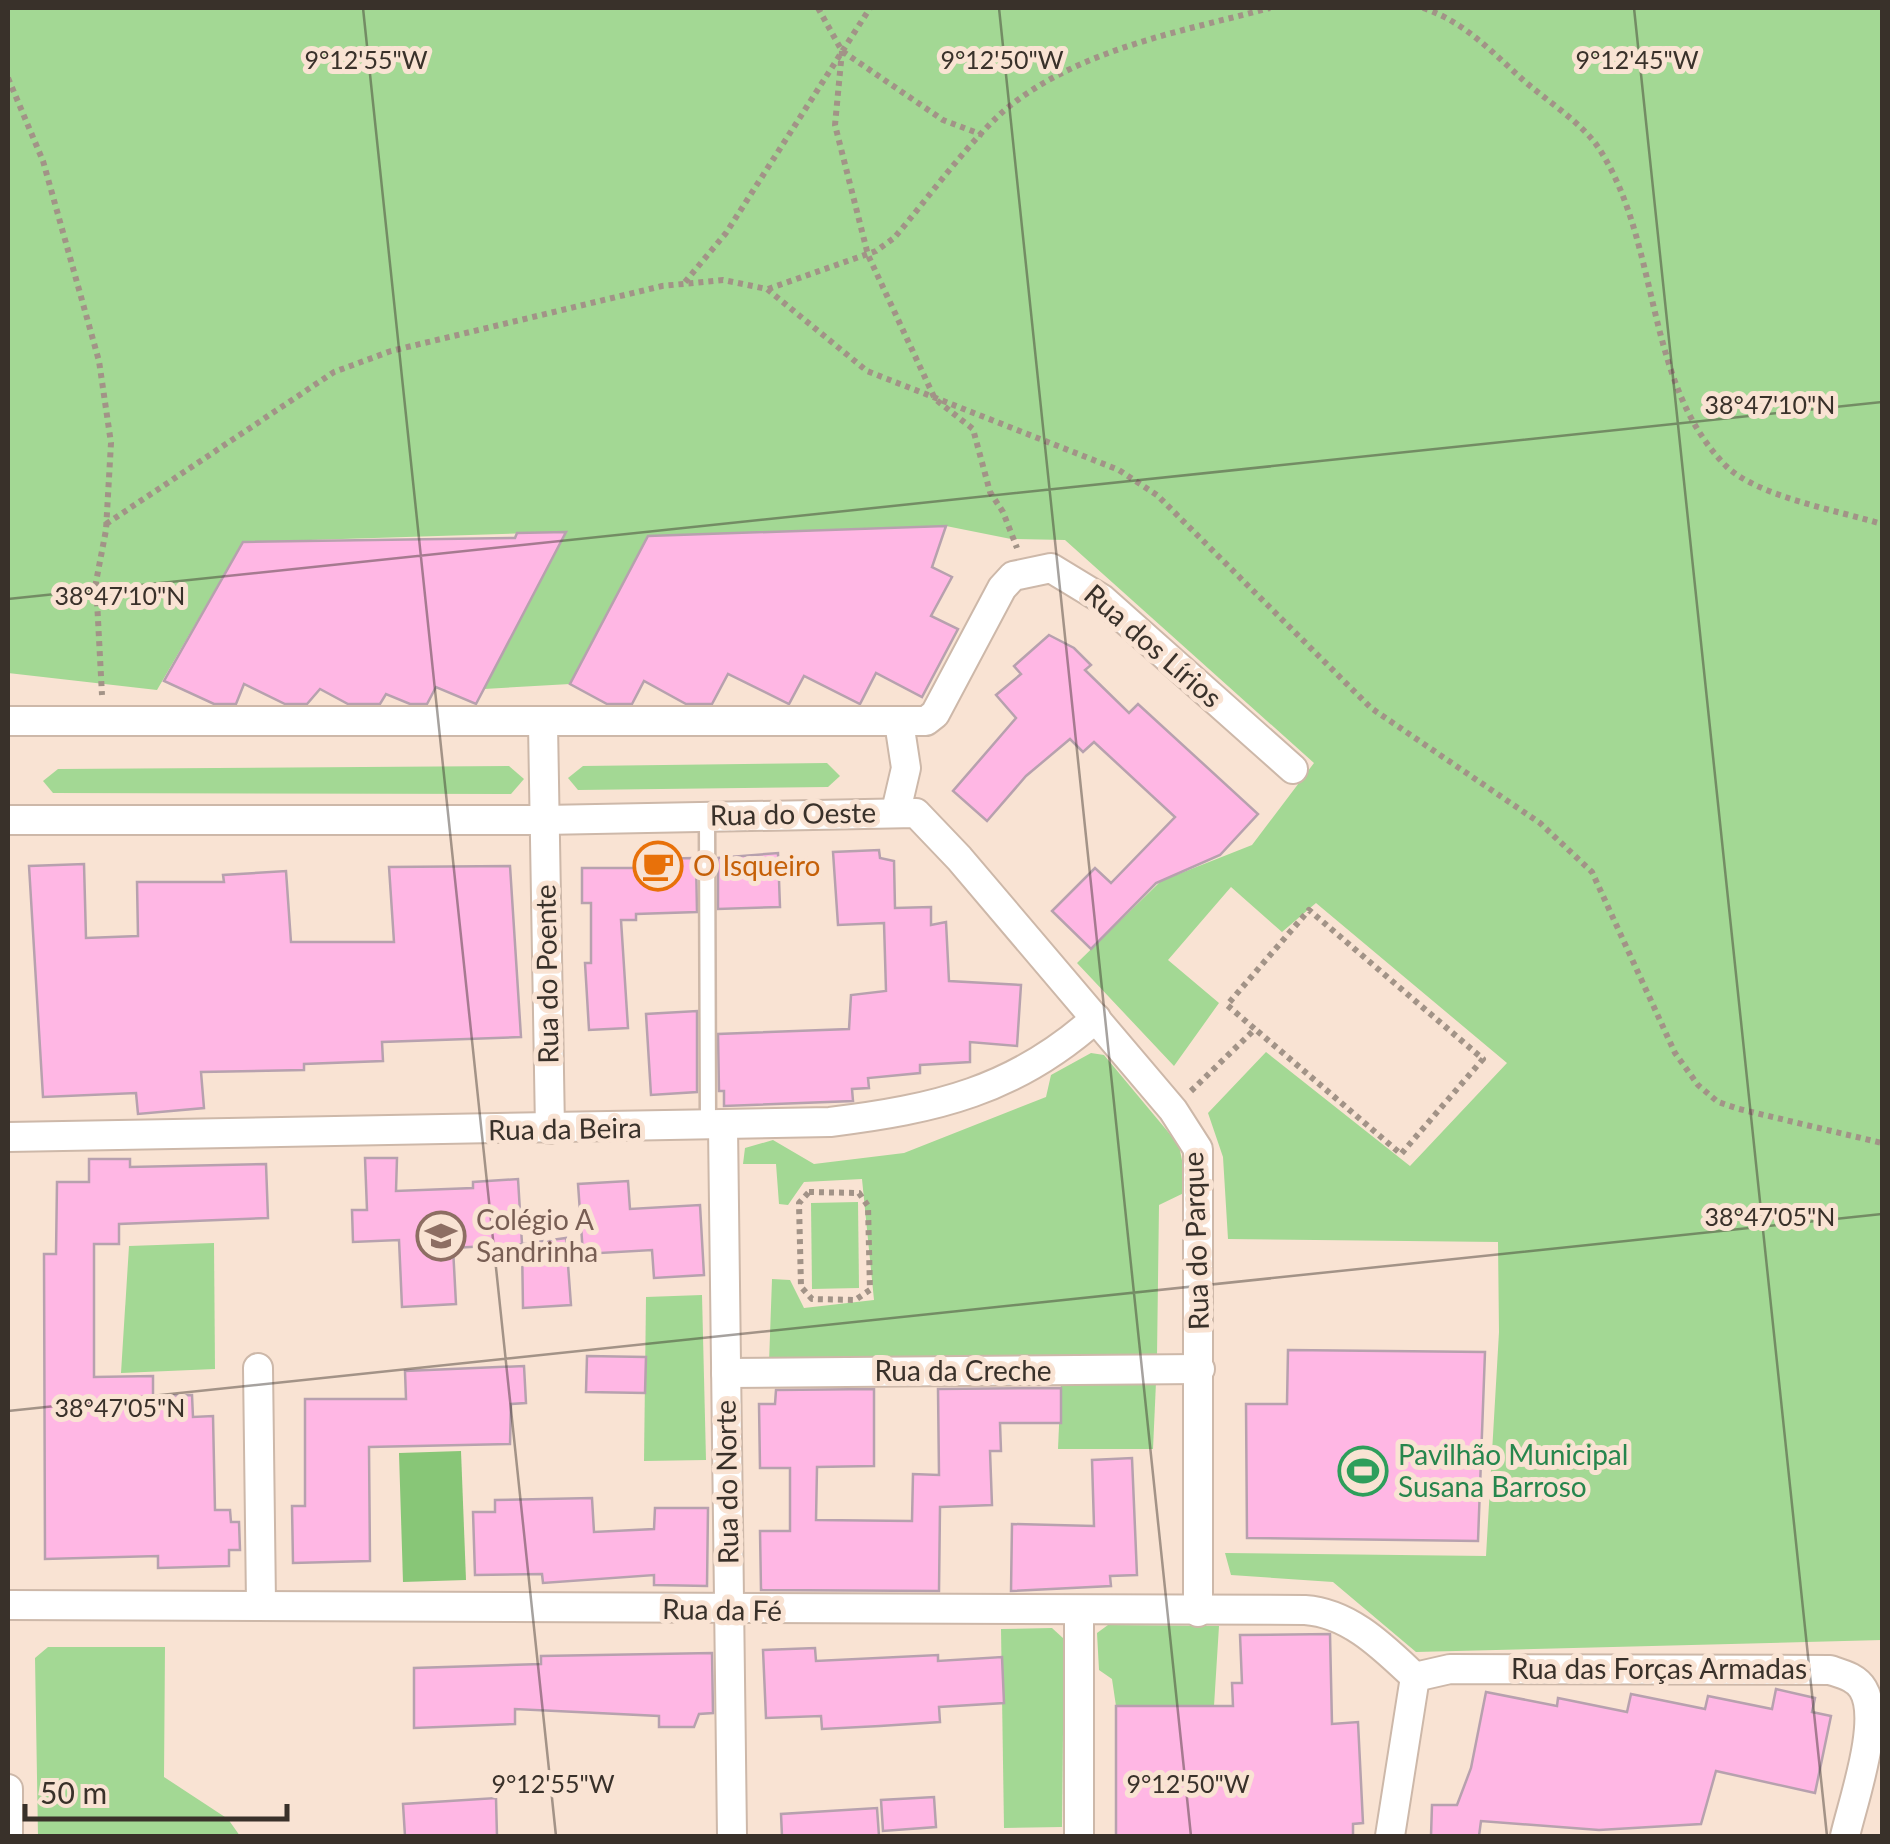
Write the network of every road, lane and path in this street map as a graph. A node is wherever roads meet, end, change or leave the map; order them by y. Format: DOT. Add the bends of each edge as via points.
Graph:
graph roads {
  1 [pos="818,8"];
  2 [pos="870,8"];
  3 [pos="1270,8"];
  4 [pos="1424,8"];
  5 [pos="842,51"];
  6 [pos="8,78"];
  7 [pos="983,135"];
  8 [pos="868,254"];
  9 [pos="684,283"];
  10 [pos="767,289"];
  11 [pos="1882,524"];
  12 [pos="1026,572"];
  13 [pos="8,721"];
  14 [pos="102,722"];
  15 [pos="899,722"];
  16 [pos="543,724"];
  17 [pos="1293,769"];
  18 [pos="896,811"];
  19 [pos="707,816"];
  20 [pos="8,820"];
  21 [pos="544,820"];
  22 [pos="1096,1018"];
  23 [pos="1255,1029"];
  24 [pos="1173,1110"];
  25 [pos="716,1127"];
  26 [pos="550,1128"];
  27 [pos="8,1137"];
  28 [pos="809,1192"];
  29 [pos="258,1368"];
  30 [pos="1200,1369"];
  31 [pos="726,1373"];
  32 [pos="261,1603"];
  33 [pos="8,1606"];
  34 [pos="728,1611"];
  35 [pos="1079,1612"];
  36 [pos="1198,1612"];
  37 [pos="1415,1677"];
  38 [pos="8,1789"];
  39 [pos="8,1836"];
  40 [pos="732,1836"];
  41 [pos="1079,1836"];
  42 [pos="1390,1836"];
  43 [pos="1845,1836"];
  1 -- 5 [label="path"];
  2 -- 5 [label="path"];
  3 -- 7 [label="path" via="1121,48 1042,84 1008,106"];
  4 -- 11 [label="path" via="1466,29 1599,148 1622,199 1683,402 1729,469 1766,489"];
  5 -- 7 [label="path" via="943,120"];
  5 -- 8 [label="path" via="835,125"];
  5 -- 9 [label="path" via="726,233"];
  6 -- 14 [label="path" via="43,161 98,361 111,443 96,582"];
  7 -- 8 [label="path" via="894,238"];
  8 -- 10 [label="path"];
  8 -- 12 [label="path" via="935,399 973,429 990,492"];
  12 -- 15 [label="street" via="1002,588 936,714"];
  12 -- 17 [label="street, Rua dos Lírios" via="1051,568 1102,599"];
  13 -- 14 [label="street"];
  14 -- 16 [label="street"];
  15 -- 16 [label="street"];
  15 -- 18 [label="street, Rua do Oeste" via="906,768"];
  16 -- 21 [label="street"];
  18 -- 19 [label="street, Rua do Oeste"];
  18 -- 22 [label="street, Rua do Parque" via="916,813 932,828"];
  19 -- 21 [label="street, Rua do Oeste"];
  19 -- 25 [label="lane"];
  20 -- 21 [label="street, Rua do Oeste"];
  21 -- 26 [label="street, Rua do Poente"];
  22 -- 24 [label="street, Rua do Parque"];
  22 -- 25 [label="street, Rua da Beira" via="1040,1062 948,1102 830,1122"];
  23 -- 23 [label="path" via="1228,999 1309,910 1482,1058 1401,1154"];
  23 -- 24 [label="path"];
  24 -- 30 [label="street, Rua do Parque" via="1198,1149"];
  25 -- 26 [label="street, Rua da Beira"];
  25 -- 31 [label="street, Rua do Norte"];
  26 -- 27 [label="street, Rua da Beira"];
  28 -- 28 [label="path" via="799,1203 801,1287 812,1299 855,1300 870,1290 868,1206 858,1193"];
  29 -- 32 [label="street"];
  30 -- 31 [label="street, Rua da Creche"];
  30 -- 36 [label="street, Rua do Parque"];
  31 -- 34 [label="street, Rua do Norte"];
  32 -- 33 [label="street, Rua da Fé"];
  32 -- 34 [label="street, Rua da Fé"];
  34 -- 35 [label="street, Rua da Fé"];
  34 -- 40 [label="street, Rua do Norte"];
  35 -- 36 [label="street, Rua da Fé"];
  35 -- 41 [label="street"];
  36 -- 37 [label="street, Rua da Fé" via="1319,1611 1362,1632"];
  37 -- 42 [label="street"];
  37 -- 43 [label="street, Rua das Forças Armadas" via="1450,1669 1830,1670 1850,1676 1862,1687 1870,1723"];
  38 -- 39 [label="street"];
}
